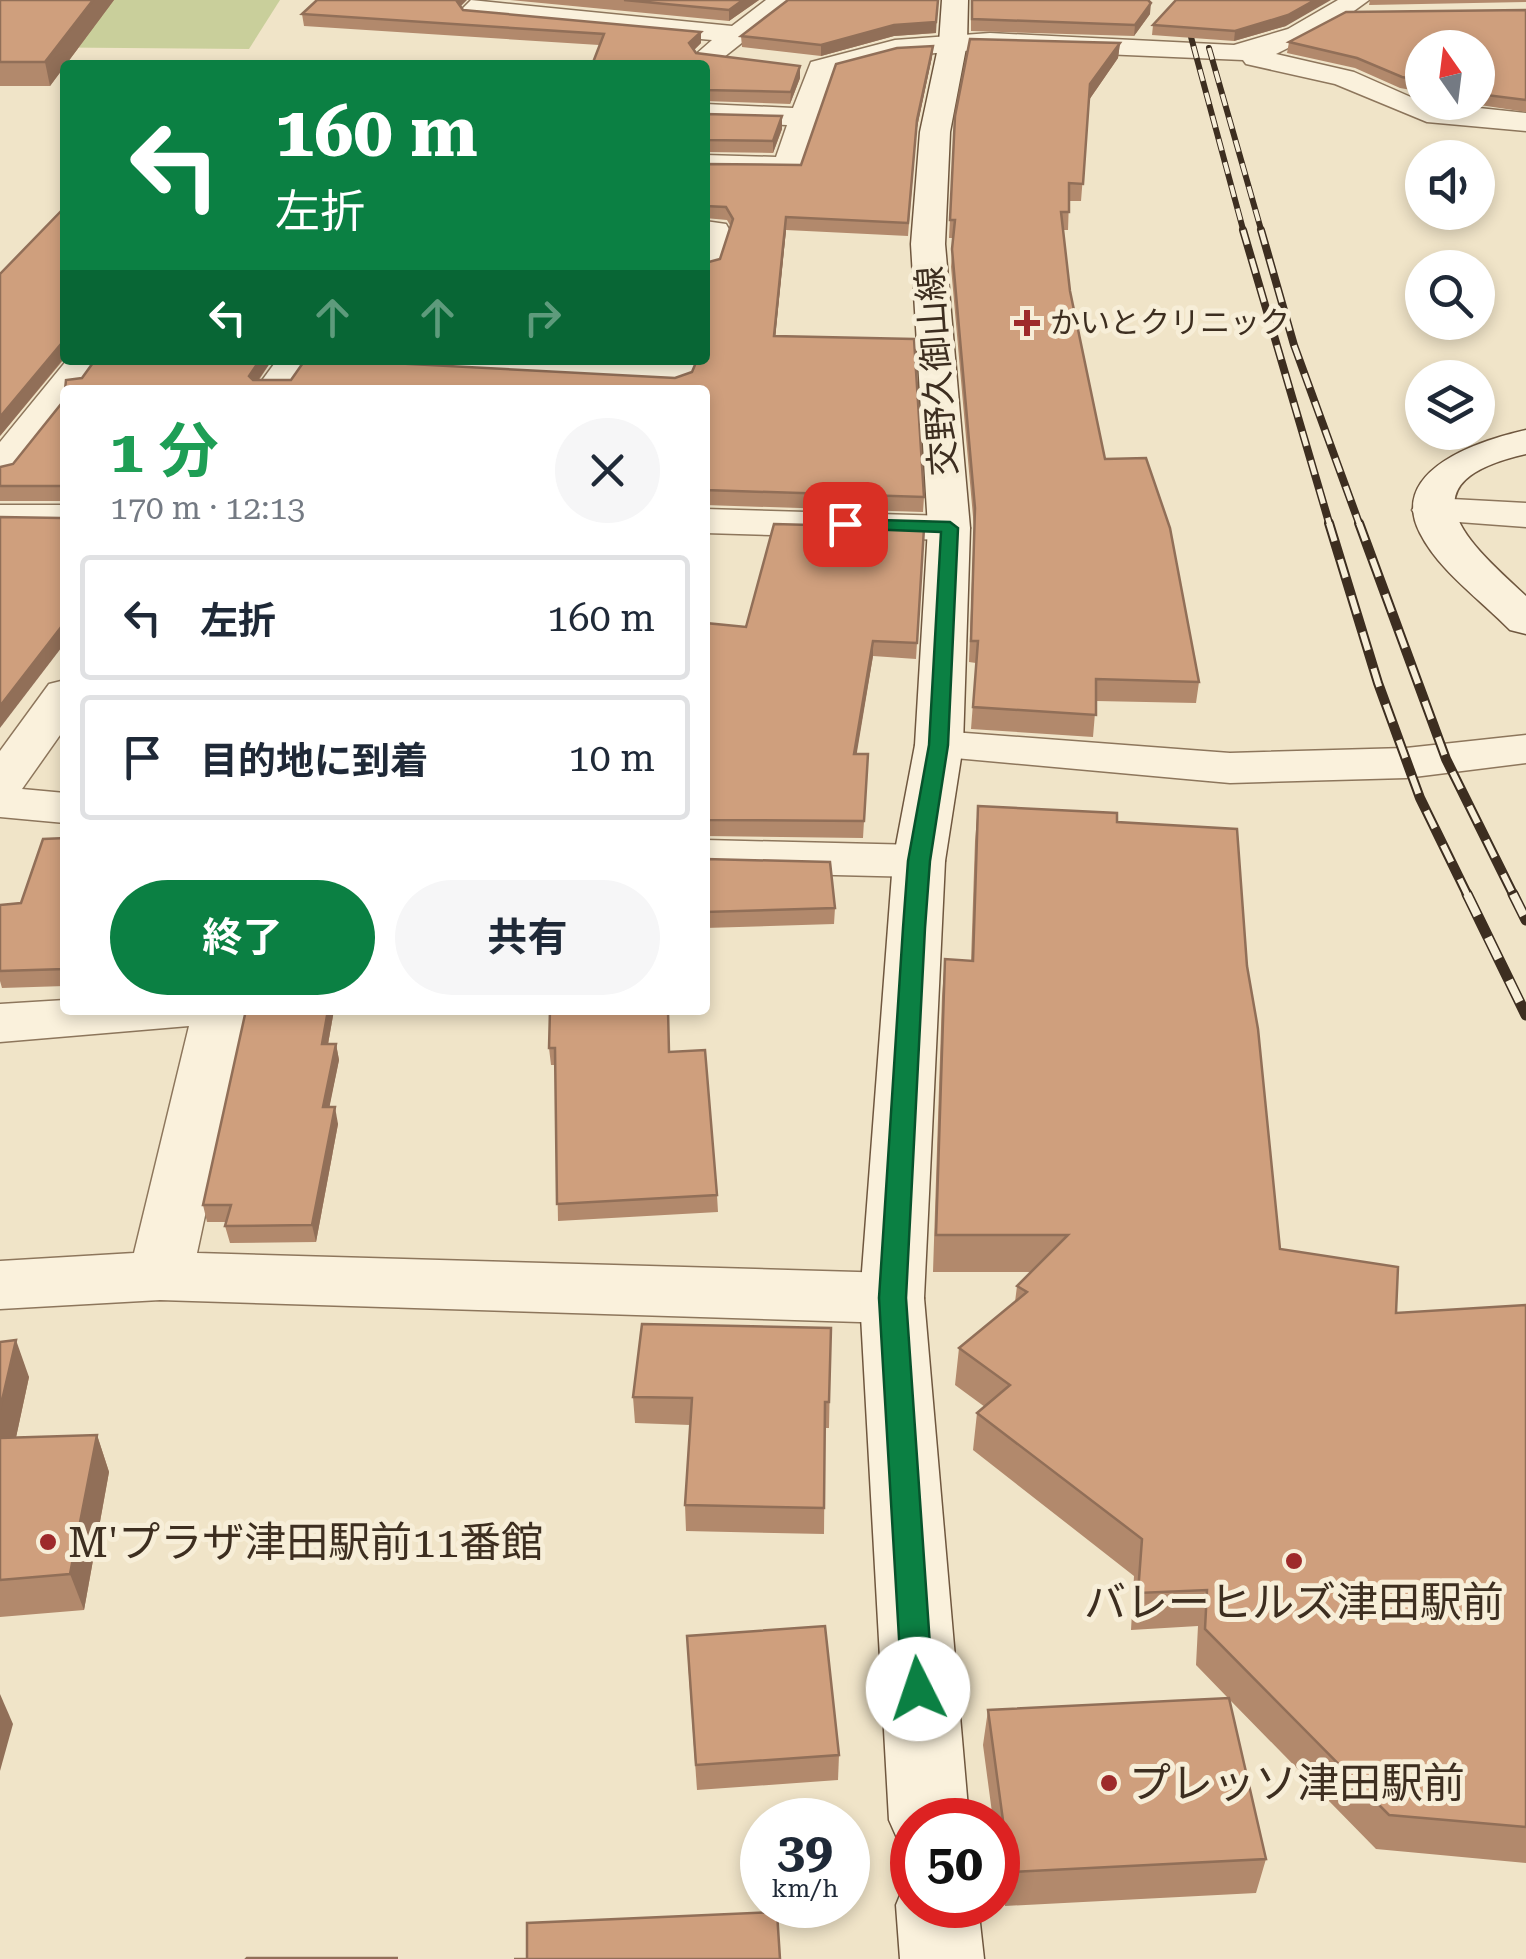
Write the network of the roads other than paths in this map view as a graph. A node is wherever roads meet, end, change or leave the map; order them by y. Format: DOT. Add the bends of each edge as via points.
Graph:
graph roads {
  1 [pos="486,0"];
  2 [pos="632,0"];
  3 [pos="783,0"];
  4 [pos="1356,0"];
  5 [pos="601,20"];
  6 [pos="954,21"];
  7 [pos="736,34"];
  8 [pos="1266,50"];
  9 [pos="755,61"];
  10 [pos="788,65"];
  11 [pos="821,68"];
  12 [pos="710,112"];
  13 [pos="804,117"];
  14 [pos="1526,122"];
  15 [pos="710,164"];
  16 [pos="82,365"];
  17 [pos="490,365"];
  18 [pos="679,365"];
  19 [pos="564,381"];
  20 [pos="66,385"];
  21 [pos="60,393"];
  22 [pos="1526,442"];
  23 [pos="0,468"];
  24 [pos="1433,510"];
  25 [pos="1526,516"];
  26 [pos="60,517"];
  27 [pos="0,518"];
  28 [pos="710,520"];
  29 [pos="950,528"];
  30 [pos="1526,621"];
  31 [pos="60,701"];
  32 [pos="938,745"];
  33 [pos="1526,749"];
  34 [pos="0,786"];
  35 [pos="0,802"];
  36 [pos="60,808"];
  37 [pos="710,856"];
  38 [pos="919,861"];
  39 [pos="111,1015"];
  40 [pos="220,1015"];
  41 [pos="0,1023"];
  42 [pos="160,1276"];
  43 [pos="0,1285"];
  44 [pos="892,1298"];
  45 [pos="927,1798"];
  46 [pos="939,1928"];
  47 [pos="942,1959"];
  1 -- 5 [label="street" via="473,11"];
  2 -- 5 [label="street"];
  3 -- 7 [label="street"];
  4 -- 8 [label="street"];
  5 -- 7 [label="street"];
  6 -- 8 [label="street" via="990,41"];
  6 -- 11 [label="street" via="895,48"];
  6 -- 29 [label="street, 交野久御山線" via="935,132 928,244"];
  7 -- 9 [label="street" via="707,54"];
  8 -- 14 [label="street" via="1256,58 1344,78 1427,114"];
  10 -- 11 [label="street"];
  11 -- 13 [label="street"];
  12 -- 13 [label="street"];
  13 -- 15 [label="street" via="788,167"];
  16 -- 20 [label="street"];
  17 -- 19 [label="street"];
  18 -- 19 [label="street" via="676,377"];
  21 -- 23 [label="street"];
  22 -- 24 [label="street" via="1474,458 1450,474"];
  24 -- 25 [label="street"];
  24 -- 30 [label="street" via="1440,533"];
  26 -- 27 [label="street"];
  28 -- 29 [label="street"];
  29 -- 32 [label="street, 交野久御山線"];
  31 -- 34 [label="street"];
  32 -- 33 [label="street" via="1230,768 1406,763"];
  32 -- 38 [label="street, 交野久御山線"];
  35 -- 36 [label="street"];
  37 -- 38 [label="street"];
  38 -- 44 [label="street, 交野久御山線"];
  39 -- 41 [label="street"];
  40 -- 42 [label="street"];
  42 -- 43 [label="street"];
  42 -- 44 [label="street"];
  44 -- 45 [label="street, 交野久御山線"];
  46 -- 47 [label="street"];
}
